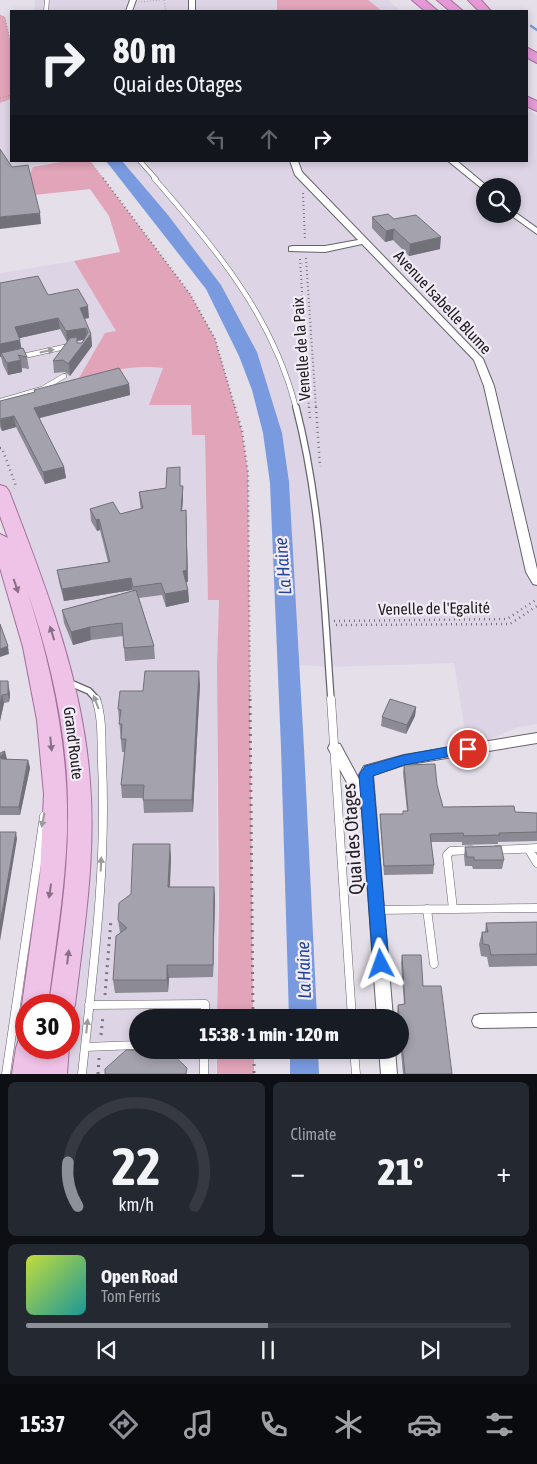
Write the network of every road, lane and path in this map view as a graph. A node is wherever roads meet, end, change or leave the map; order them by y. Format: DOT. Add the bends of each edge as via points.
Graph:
graph roads {
  1 [pos="163,0"];
  2 [pos="168,0"];
  3 [pos="418,0"];
  4 [pos="443,0"];
  5 [pos="460,0"];
  6 [pos="474,0"];
  7 [pos="134,1"];
  8 [pos="431,10"];
  9 [pos="456,10"];
  10 [pos="473,10"];
  11 [pos="485,10"];
  12 [pos="0,14"];
  13 [pos="10,40"];
  14 [pos="532,93"];
  15 [pos="537,107"];
  16 [pos="91,162"];
  17 [pos="141,162"];
  18 [pos="294,162"];
  19 [pos="453,162"];
  20 [pos="476,181"];
  21 [pos="302,186"];
  22 [pos="521,219"];
  23 [pos="537,232"];
  24 [pos="364,241"];
  25 [pos="292,249"];
  26 [pos="304,253"];
  27 [pos="76,345"];
  28 [pos="10,359"];
  29 [pos="64,376"];
  30 [pos="0,401"];
  31 [pos="311,420"];
  32 [pos="321,476"];
  33 [pos="0,491"];
  34 [pos="0,540"];
  35 [pos="537,581"];
  36 [pos="536,596"];
  37 [pos="537,606"];
  38 [pos="324,623"];
  39 [pos="65,680"];
  40 [pos="537,738"];
  41 [pos="335,748"];
  42 [pos="53,772"];
  43 [pos="47,800"];
  44 [pos="45,809"];
  45 [pos="369,812"];
  46 [pos="533,849"];
  47 [pos="476,850"];
  48 [pos="485,850"];
  49 [pos="537,863"];
  50 [pos="537,908"];
  51 [pos="427,909"];
  52 [pos="453,909"];
  53 [pos="377,910"];
  54 [pos="434,964"];
  55 [pos="36,994"];
  56 [pos="63,994"];
  57 [pos="89,1005"];
  58 [pos="205,1009"];
  59 [pos="253,1009"];
  60 [pos="351,1009"];
  61 [pos="384,1009"];
  62 [pos="537,1020"];
  63 [pos="480,1021"];
  64 [pos="129,1045"];
  65 [pos="85,1047"];
  66 [pos="28,1059"];
  67 [pos="55,1059"];
  68 [pos="204,1059"];
  69 [pos="254,1059"];
  70 [pos="355,1059"];
  71 [pos="388,1059"];
  72 [pos="6,1074"];
  73 [pos="26,1074"];
  74 [pos="53,1074"];
  75 [pos="82,1074"];
  76 [pos="204,1074"];
  77 [pos="254,1074"];
  78 [pos="356,1074"];
  79 [pos="389,1074"];
  1 -- 2 [label="path"];
  1 -- 7 [label="path"];
  3 -- 8 [label="highway"];
  4 -- 9 [label="highway"];
  5 -- 10 [label="highway"];
  6 -- 11 [label="highway"];
  12 -- 13 [label="path" via="5,17"];
  14 -- 15 [label="highway"];
  16 -- 59 [label="path" via="190,294 215,339 242,431 248,483"];
  17 -- 38 [label="lane" via="242,287 281,360 300,417 314,492"];
  18 -- 24 [label="street, Avenue Isabelle Blume" via="298,173"];
  19 -- 20 [label="street"];
  21 -- 26 [label="path, Venelle de la Paix"];
  22 -- 23 [label="street"];
  24 -- 26 [label="street"];
  24 -- 35 [label="street, Avenue Isabelle Blume" via="482,366 532,572"];
  25 -- 26 [label="street"];
  26 -- 31 [label="path"];
  26 -- 32 [label="path, Venelle de la Paix"];
  28 -- 27 [label="lane, one-way"];
  29 -- 30 [label="lane" via="42,390"];
  39 -- 33 [label="main road, Grand'Route, one-way" via="50,628"];
  34 -- 42 [label="main road, Grand'Route, one-way" via="34,642"];
  36 -- 38 [label="path, Venelle de l'Egalité" via="506,619"];
  37 -- 38 [label="path" via="510,624"];
  38 -- 41 [label="lane"];
  56 -- 39 [label="main road, Grand'Route, one-way" via="80,827 73,723"];
  57 -- 39 [label="lane, one-way" via="103,828 99,709 94,695"];
  40 -- 45 [label="street, Quai des Otages" via="404,760 369,770 366,775"];
  41 -- 45 [label="street"];
  41 -- 60 [label="lane"];
  42 -- 43 [label="lane"];
  42 -- 55 [label="main road, Grand'Route, one-way" via="55,830"];
  44 -- 72 [label="lane, one-way"];
  45 -- 53 [label="street, Quai des Otages"];
  46 -- 48 [label="lane"];
  46 -- 49 [label="lane"];
  47 -- 52 [label="lane" via="451,851 447,855"];
  50 -- 52 [label="lane"];
  51 -- 52 [label="lane"];
  51 -- 53 [label="lane"];
  51 -- 54 [label="lane"];
  53 -- 61 [label="street, Quai des Otages"];
  57 -- 58 [label="lane" via="205,1004"];
  65 -- 57 [label="lane, one-way"];
  62 -- 63 [label="street"];
  64 -- 65 [label="lane"];
  65 -- 75 [label="lane"];
  66 -- 73 [label="main road"];
  67 -- 74 [label="main road"];
  68 -- 76 [label="lane"];
  69 -- 77 [label="path"];
  70 -- 78 [label="lane"];
  71 -- 79 [label="street"];
}
